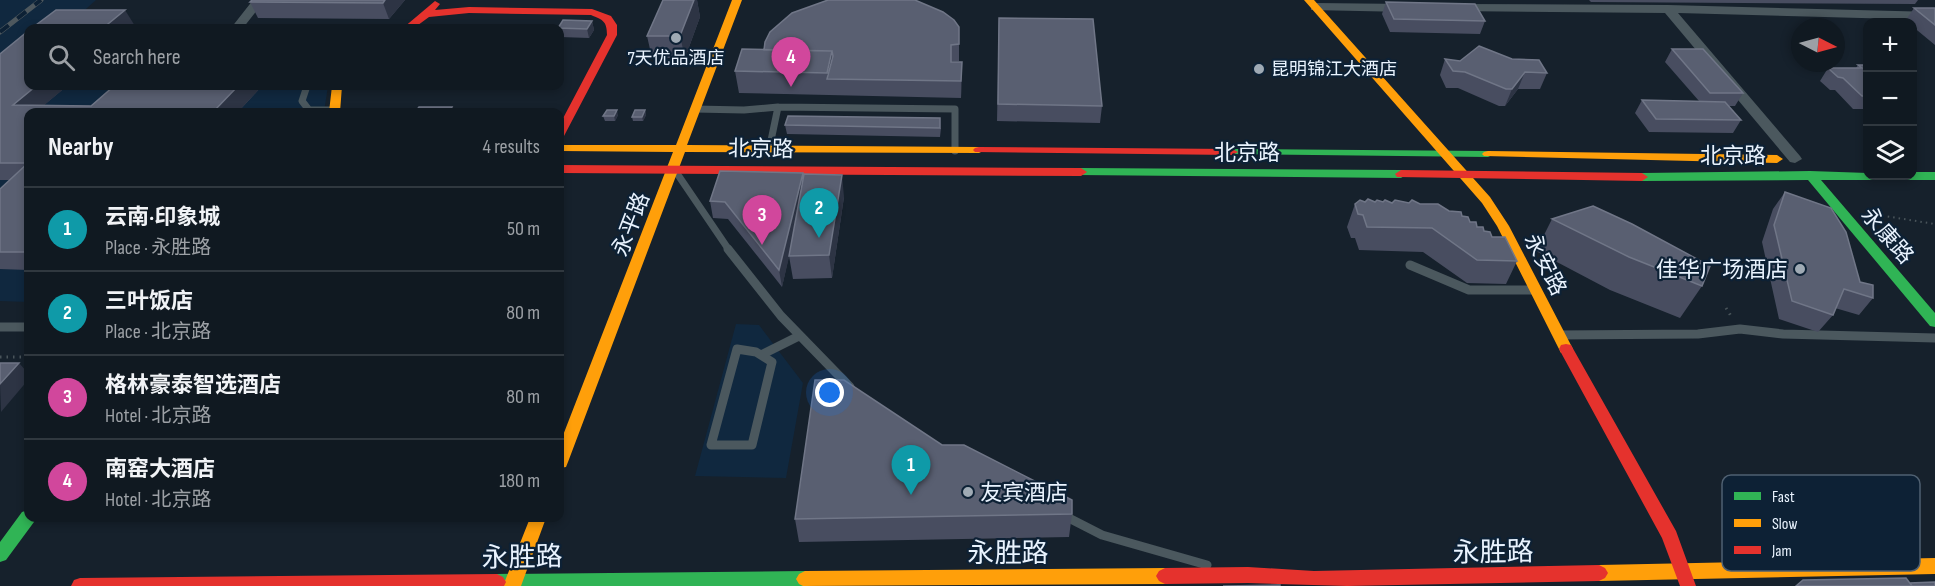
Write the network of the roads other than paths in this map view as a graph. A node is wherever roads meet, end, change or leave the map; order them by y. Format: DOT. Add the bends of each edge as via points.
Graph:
graph roads {
  1 [pos="259,0"];
  2 [pos="438,0"];
  3 [pos="737,0"];
  4 [pos="1312,4"];
  5 [pos="1421,8"];
  6 [pos="1444,8"];
  7 [pos="1668,9"];
  8 [pos="428,14"];
  9 [pos="1935,16"];
  10 [pos="240,24"];
  11 [pos="414,24"];
  12 [pos="306,90"];
  13 [pos="337,90"];
  14 [pos="778,107"];
  15 [pos="307,108"];
  16 [pos="335,108"];
  17 [pos="695,109"];
  18 [pos="564,126"];
  19 [pos="564,148"];
  20 [pos="680,150"];
  21 [pos="769,150"];
  22 [pos="955,151"];
  23 [pos="1444,153"];
  24 [pos="1801,159"];
  25 [pos="564,169"];
  26 [pos="674,169"];
  27 [pos="1463,174"];
  28 [pos="1810,175"];
  29 [pos="1935,176"];
  30 [pos="1410,265"];
  31 [pos="1535,291"];
  32 [pos="1935,322"];
  33 [pos="0,327"];
  34 [pos="24,327"];
  35 [pos="1558,335"];
  36 [pos="799,336"];
  37 [pos="1935,338"];
  38 [pos="763,354"];
  39 [pos="858,395"];
  40 [pos="564,452"];
  41 [pos="1053,509"];
  42 [pos="536,522"];
  43 [pos="20,524"];
  44 [pos="0,555"];
  45 [pos="1935,566"];
  46 [pos="1920,567"];
  47 [pos="1877,571"];
  48 [pos="1248,575"];
  49 [pos="1686,579"];
  50 [pos="513,584"];
  51 [pos="80,586"];
  1 -- 10 [label="street"];
  2 -- 8 [label="street"];
  3 -- 17 [label="street, 永平路"];
  4 -- 5 [label="street"];
  4 -- 23 [label="street, 永安路"];
  6 -- 7 [label="street"];
  7 -- 9 [label="street"];
  7 -- 24 [label="street"];
  8 -- 11 [label="street"];
  8 -- 18 [label="street" via="469,10 569,12 610,18 614,25 612,35"];
  12 -- 15 [label="lane" via="302,101"];
  13 -- 16 [label="street"];
  14 -- 17 [label="lane"];
  14 -- 21 [label="lane"];
  14 -- 22 [label="lane" via="955,110"];
  17 -- 20 [label="street, 永平路"];
  19 -- 20 [label="street, 北京路"];
  20 -- 21 [label="street, 北京路"];
  20 -- 26 [label="street, 永平路"];
  21 -- 22 [label="street, 北京路"];
  22 -- 23 [label="street, 北京路"];
  23 -- 24 [label="street, 北京路"];
  23 -- 27 [label="street, 永安路"];
  25 -- 26 [label="street, 北京路"];
  26 -- 27 [label="street, 北京路"];
  26 -- 36 [label="lane" via="760,291"];
  26 -- 40 [label="street, 永平路"];
  27 -- 28 [label="street, 北京路"];
  27 -- 31 [label="street, 永安路" via="1503,226"];
  28 -- 29 [label="street, 北京路"];
  28 -- 32 [label="street, 永康路"];
  30 -- 31 [label="lane" via="1469,290"];
  31 -- 35 [label="street, 永安路"];
  33 -- 34 [label="lane"];
  35 -- 37 [label="lane" via="1698,334 1740,329 1783,334"];
  35 -- 49 [label="street, 永安路" via="1671,536"];
  36 -- 38 [label="lane"];
  36 -- 39 [label="lane"];
  38 -- 38 [label="lane" via="737,349 711,446 752,445 772,362"];
  41 -- 48 [label="lane" via="1102,535"];
  42 -- 50 [label="street"];
  43 -- 44 [label="street"];
  45 -- 46 [label="street, 永胜路"];
  47 -- 49 [label="street, 永胜路"];
  48 -- 49 [label="street, 永胜路" via="1314,579"];
  48 -- 50 [label="street, 永胜路"];
  50 -- 51 [label="street, 永胜路"];
}
